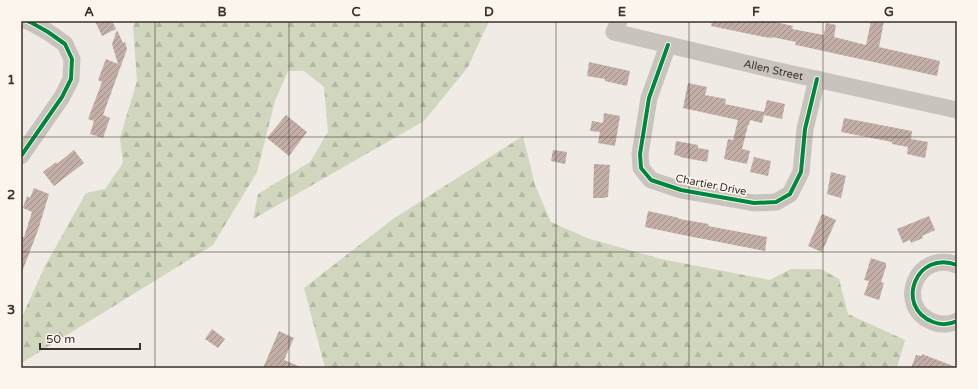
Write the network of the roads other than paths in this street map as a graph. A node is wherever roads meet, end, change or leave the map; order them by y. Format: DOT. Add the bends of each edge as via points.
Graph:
graph roads {
  1 [pos="27,21"];
  2 [pos="617,26"];
  3 [pos="668,44"];
  4 [pos="817,79"];
  5 [pos="957,110"];
  6 [pos="21,156"];
  7 [pos="957,264"];
  8 [pos="957,321"];
  1 -- 6 [label="street" via="65,44 72,59 71,79 62,97"];
  2 -- 3 [label="street, Allen Street"];
  3 -- 4 [label="street, Allen Street"];
  3 -- 4 [label="street, Chartier Drive" via="649,98 640,154 641,168 651,180 681,190 754,203 776,202 790,194 801,172 805,129"];
  4 -- 5 [label="street, Allen Street"];
  7 -- 8 [label="street" via="939,262 928,266 919,274 913,291 914,304 925,318 942,324"];
}
